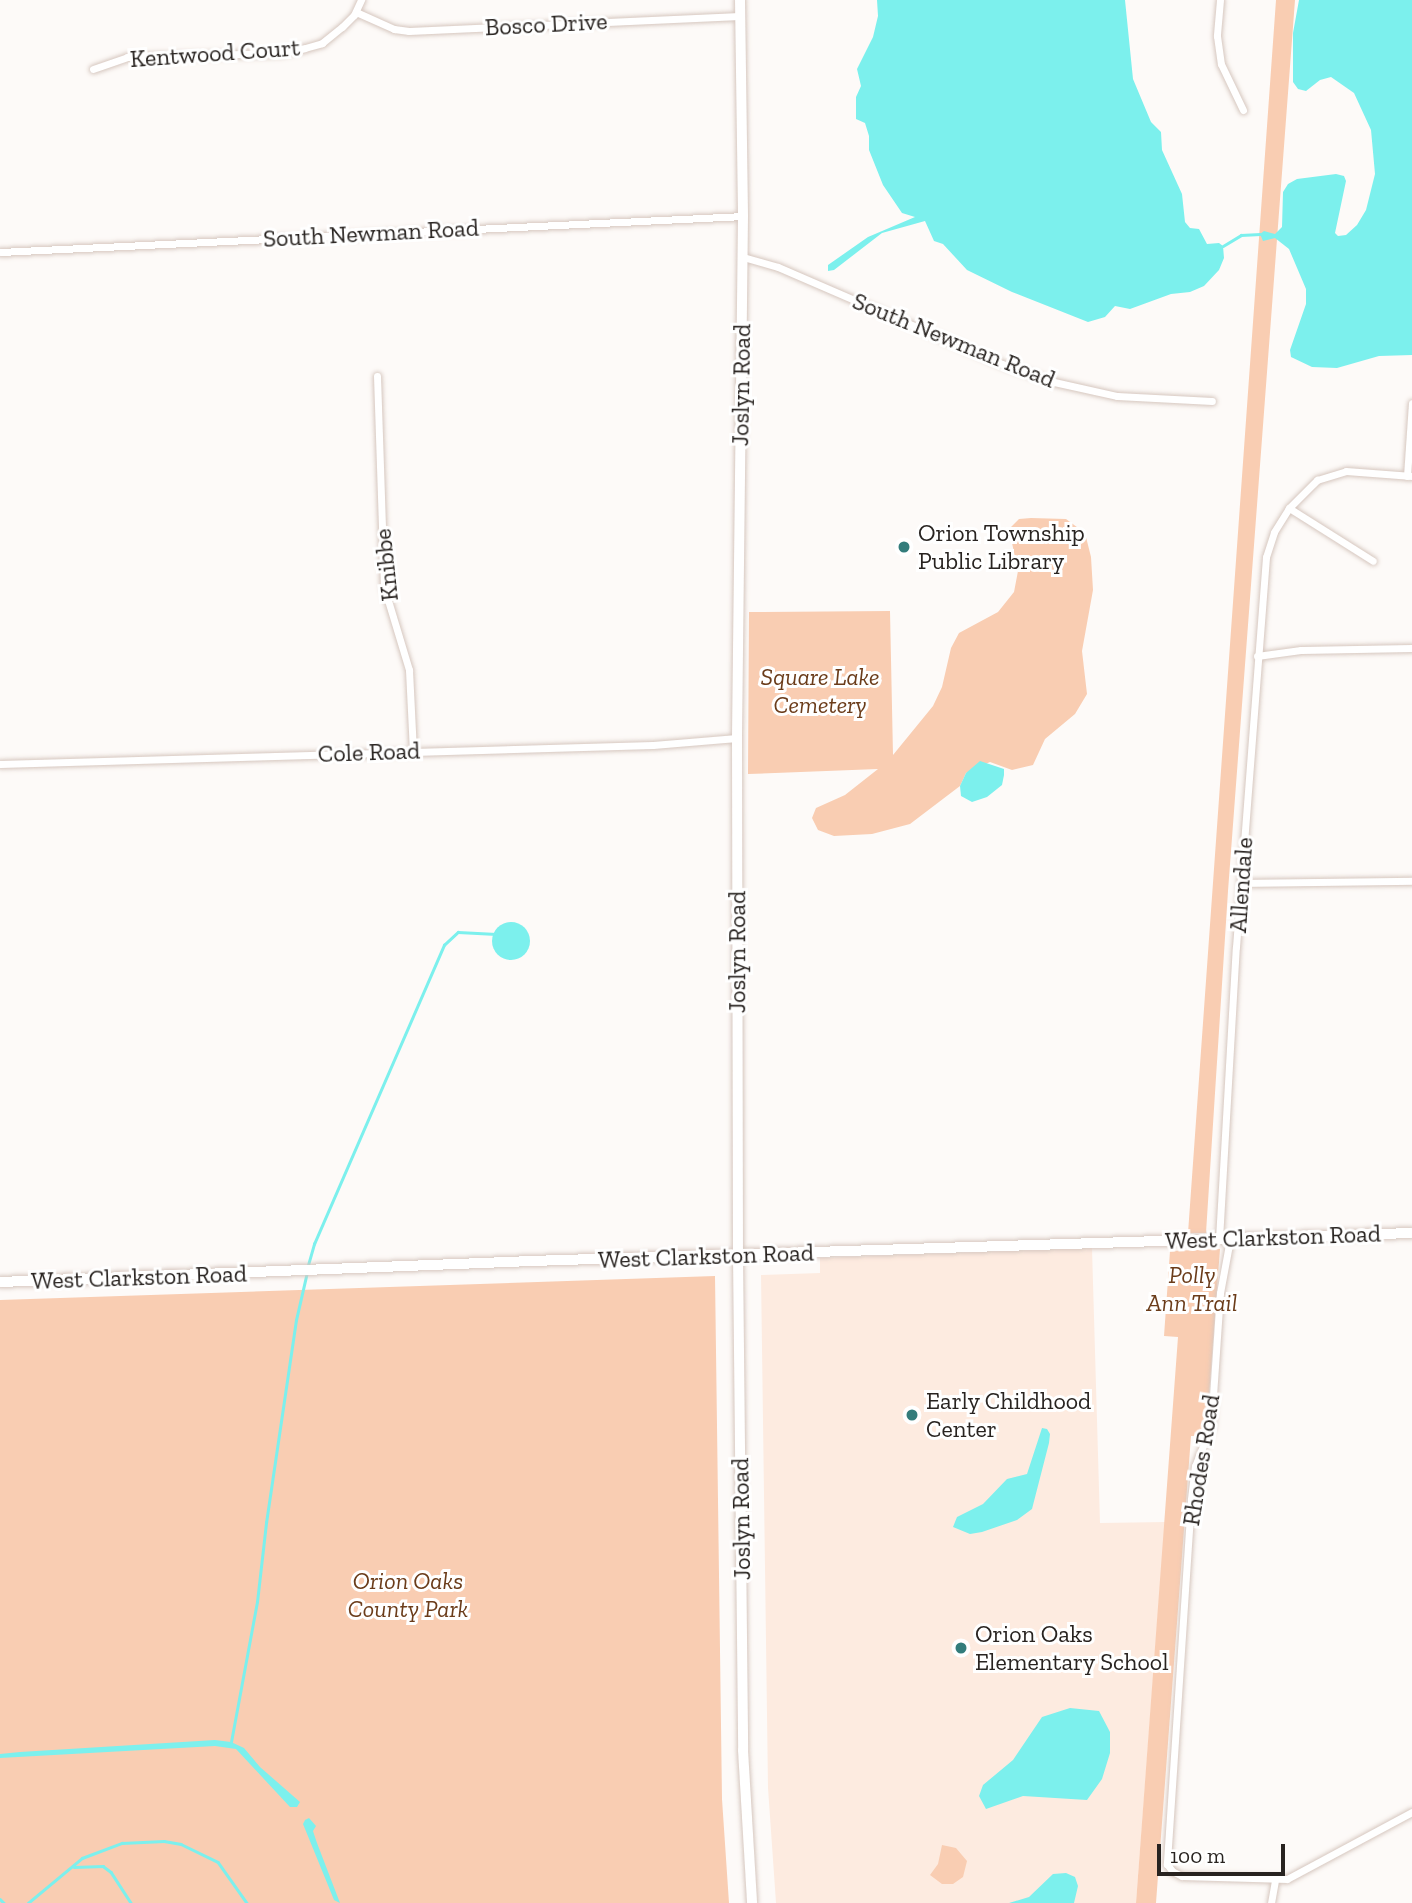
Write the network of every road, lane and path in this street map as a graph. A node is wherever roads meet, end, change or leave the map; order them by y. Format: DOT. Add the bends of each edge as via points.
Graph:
graph roads {
  1 [pos="361,0"];
  2 [pos="740,0"];
  3 [pos="1220,0"];
  4 [pos="356,12"];
  5 [pos="740,16"];
  6 [pos="93,69"];
  7 [pos="1243,110"];
  8 [pos="743,216"];
  9 [pos="0,252"];
  10 [pos="743,257"];
  11 [pos="377,376"];
  12 [pos="1212,401"];
  13 [pos="1412,403"];
  14 [pos="1410,476"];
  15 [pos="1289,508"];
  16 [pos="1373,561"];
  17 [pos="1412,648"];
  18 [pos="1257,656"];
  19 [pos="737,738"];
  20 [pos="413,751"];
  21 [pos="0,764"];
  22 [pos="1412,881"];
  23 [pos="1241,883"];
  24 [pos="1412,1233"];
  25 [pos="1224,1239"];
  26 [pos="738,1255"];
  27 [pos="0,1282"];
  28 [pos="1412,1812"];
  29 [pos="1275,1881"];
  30 [pos="752,1903"];
  31 [pos="1271,1903"];
  1 -- 4 [label="street, Kentwood Court"];
  2 -- 5 [label="street, Joslyn Road"];
  3 -- 7 [label="street" via="1217,36 1221,64"];
  4 -- 5 [label="street, Bosco Drive" via="409,31"];
  4 -- 6 [label="street, Kentwood Court" via="322,43 305,48 281,53 127,57"];
  5 -- 8 [label="street, Joslyn Road"];
  8 -- 9 [label="street, South Newman Road"];
  8 -- 10 [label="street, Joslyn Road"];
  10 -- 12 [label="street, South Newman Road" via="778,267 1054,382 1117,396"];
  10 -- 19 [label="street, Joslyn Road"];
  11 -- 20 [label="street, Knibbe" via="384,587 409,670"];
  13 -- 14 [label="street"];
  14 -- 15 [label="street, Allendale" via="1337,471 1311,484"];
  15 -- 16 [label="street"];
  15 -- 18 [label="street, Allendale" via="1274,532 1266,558"];
  17 -- 18 [label="street" via="1301,650"];
  18 -- 23 [label="street, Allendale"];
  19 -- 20 [label="street, Cole Road" via="653,745"];
  19 -- 26 [label="street, Joslyn Road"];
  20 -- 21 [label="street, Cole Road"];
  22 -- 23 [label="street"];
  23 -- 25 [label="street, Allendale"];
  24 -- 25 [label="street, West Clarkston Road"];
  25 -- 26 [label="street, West Clarkston Road"];
  25 -- 29 [label="street, Rhodes Road" via="1211,1426 1195,1465 1191,1500 1167,1864 1182,1876"];
  26 -- 27 [label="street, West Clarkston Road"];
  26 -- 30 [label="street, Joslyn Road" via="743,1750"];
  28 -- 29 [label="street" via="1287,1879"];
  29 -- 31 [label="street"];
}
